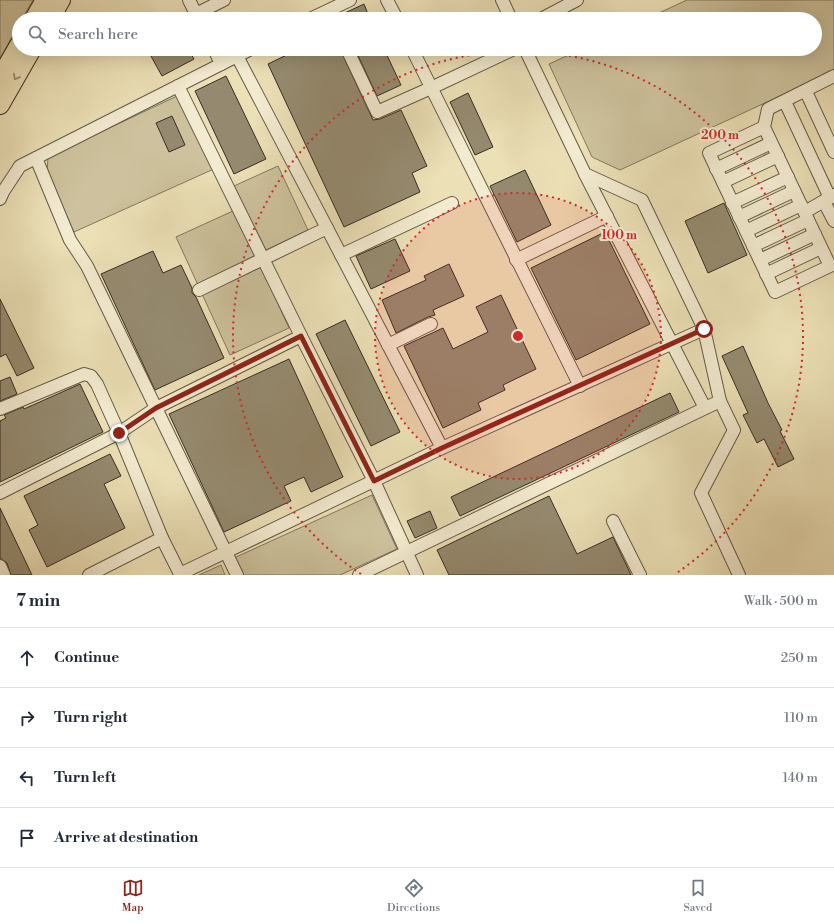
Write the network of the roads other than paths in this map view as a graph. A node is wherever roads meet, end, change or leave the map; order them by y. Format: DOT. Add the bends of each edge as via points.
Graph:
graph roads {
  1 [pos="45,0"];
  2 [pos="61,0"];
  3 [pos="189,0"];
  4 [pos="224,0"];
  5 [pos="350,0"];
  6 [pos="387,0"];
  7 [pos="502,0"];
  8 [pos="577,0"];
  9 [pos="38,12"];
  10 [pos="54,12"];
  11 [pos="195,12"];
  12 [pos="204,12"];
  13 [pos="334,12"];
  14 [pos="393,12"];
  15 [pos="508,12"];
  16 [pos="554,12"];
  17 [pos="13,56"];
  18 [pos="28,56"];
  19 [pos="217,56"];
  20 [pos="237,56"];
  21 [pos="350,56"];
  22 [pos="415,56"];
  23 [pos="499,56"];
  24 [pos="529,56"];
  25 [pos="221,64"];
  26 [pos="834,76"];
  27 [pos="0,78"];
  28 [pos="178,86"];
  29 [pos="431,88"];
  30 [pos="808,96"];
  31 [pos="0,105"];
  32 [pos="787,106"];
  33 [pos="764,127"];
  34 [pos="772,143"];
  35 [pos="834,152"];
  36 [pos="778,156"];
  37 [pos="36,158"];
  38 [pos="716,169"];
  39 [pos="585,174"];
  40 [pos="788,177"];
  41 [pos="723,182"];
  42 [pos="794,191"];
  43 [pos="829,198"];
  44 [pos="0,199"];
  45 [pos="452,202"];
  46 [pos="732,203"];
  47 [pos="804,212"];
  48 [pos="607,216"];
  49 [pos="739,217"];
  50 [pos="834,221"];
  51 [pos="327,228"];
  52 [pos="746,231"];
  53 [pos="815,234"];
  54 [pos="753,246"];
  55 [pos="821,248"];
  56 [pos="341,255"];
  57 [pos="263,258"];
  58 [pos="516,260"];
  59 [pos="760,260"];
  60 [pos="766,274"];
  61 [pos="199,290"];
  62 [pos="431,324"];
  63 [pos="704,329"];
  64 [pos="301,336"];
  65 [pos="672,344"];
  66 [pos="388,345"];
  67 [pos="580,386"];
  68 [pos="720,400"];
  69 [pos="156,408"];
  70 [pos="704,408"];
  71 [pos="0,409"];
  72 [pos="119,433"];
  73 [pos="442,448"];
  74 [pos="374,481"];
  75 [pos="0,493"];
  76 [pos="613,521"];
  77 [pos="162,538"];
  78 [pos="226,551"];
  79 [pos="406,552"];
  80 [pos="0,566"];
  81 [pos="191,572"];
  82 [pos="4,575"];
  83 [pos="89,575"];
  84 [pos="237,575"];
  85 [pos="359,575"];
  86 [pos="417,575"];
  87 [pos="640,575"];
  88 [pos="739,575"];
  1 -- 9 [label="highway"];
  2 -- 10 [label="highway"];
  3 -- 11 [label="lane"];
  4 -- 12 [label="lane"];
  5 -- 13 [label="lane"];
  6 -- 14 [label="lane"];
  7 -- 15 [label="lane"];
  8 -- 16 [label="lane"];
  17 -- 27 [label="highway"];
  18 -- 31 [label="highway, one-way"];
  19 -- 25 [label="lane"];
  20 -- 25 [label="lane"];
  20 -- 51 [label="lane"];
  21 -- 29 [label="lane" via="377,112"];
  22 -- 29 [label="lane"];
  23 -- 29 [label="lane"];
  24 -- 39 [label="lane"];
  25 -- 28 [label="lane"];
  26 -- 33 [label="lane" via="768,109"];
  28 -- 37 [label="lane"];
  28 -- 57 [label="lane"];
  29 -- 58 [label="lane"];
  30 -- 35 [label="lane"];
  32 -- 43 [label="lane"];
  33 -- 34 [label="lane"];
  33 -- 38 [label="lane" via="709,154"];
  34 -- 36 [label="lane"];
  34 -- 38 [label="lane"];
  36 -- 40 [label="lane"];
  36 -- 41 [label="lane"];
  37 -- 44 [label="lane" via="20,166"];
  37 -- 69 [label="lane" via="70,240 87,266"];
  38 -- 41 [label="lane"];
  39 -- 48 [label="lane"];
  39 -- 63 [label="lane" via="642,200"];
  40 -- 42 [label="lane"];
  40 -- 46 [label="lane"];
  41 -- 46 [label="lane"];
  42 -- 47 [label="lane"];
  42 -- 49 [label="lane"];
  43 -- 47 [label="lane"];
  43 -- 50 [label="lane"];
  45 -- 56 [label="lane"];
  46 -- 49 [label="lane"];
  47 -- 52 [label="lane"];
  47 -- 53 [label="lane"];
  47 -- 54 [label="lane"];
  48 -- 58 [label="lane"];
  48 -- 65 [label="lane"];
  49 -- 52 [label="lane"];
  51 -- 56 [label="lane"];
  51 -- 57 [label="lane"];
  52 -- 54 [label="lane"];
  53 -- 55 [label="lane"];
  53 -- 59 [label="lane"];
  54 -- 59 [label="lane"];
  55 -- 60 [label="lane"];
  55 -- 60 [label="lane" via="830,266 789,286 775,292"];
  56 -- 66 [label="lane"];
  57 -- 61 [label="lane"];
  57 -- 64 [label="lane"];
  58 -- 67 [label="lane"];
  59 -- 60 [label="lane"];
  62 -- 66 [label="lane"];
  63 -- 65 [label="lane"];
  63 -- 68 [label="lane"];
  64 -- 69 [label="lane"];
  64 -- 74 [label="lane"];
  65 -- 67 [label="lane"];
  65 -- 70 [label="lane"];
  66 -- 73 [label="lane"];
  67 -- 73 [label="lane"];
  68 -- 70 [label="lane"];
  68 -- 88 [label="lane" via="734,430 701,493"];
  69 -- 72 [label="lane"];
  69 -- 78 [label="lane"];
  70 -- 79 [label="lane"];
  71 -- 72 [label="lane" via="84,374 91,376 97,384"];
  72 -- 75 [label="lane"];
  72 -- 77 [label="lane"];
  73 -- 74 [label="lane"];
  74 -- 78 [label="lane"];
  74 -- 79 [label="lane"];
  76 -- 87 [label="lane"];
  77 -- 81 [label="lane" via="180,574"];
  77 -- 83 [label="lane"];
  78 -- 81 [label="lane"];
  78 -- 84 [label="lane"];
  79 -- 85 [label="lane"];
  79 -- 86 [label="lane"];
  80 -- 82 [label="lane"];
}
